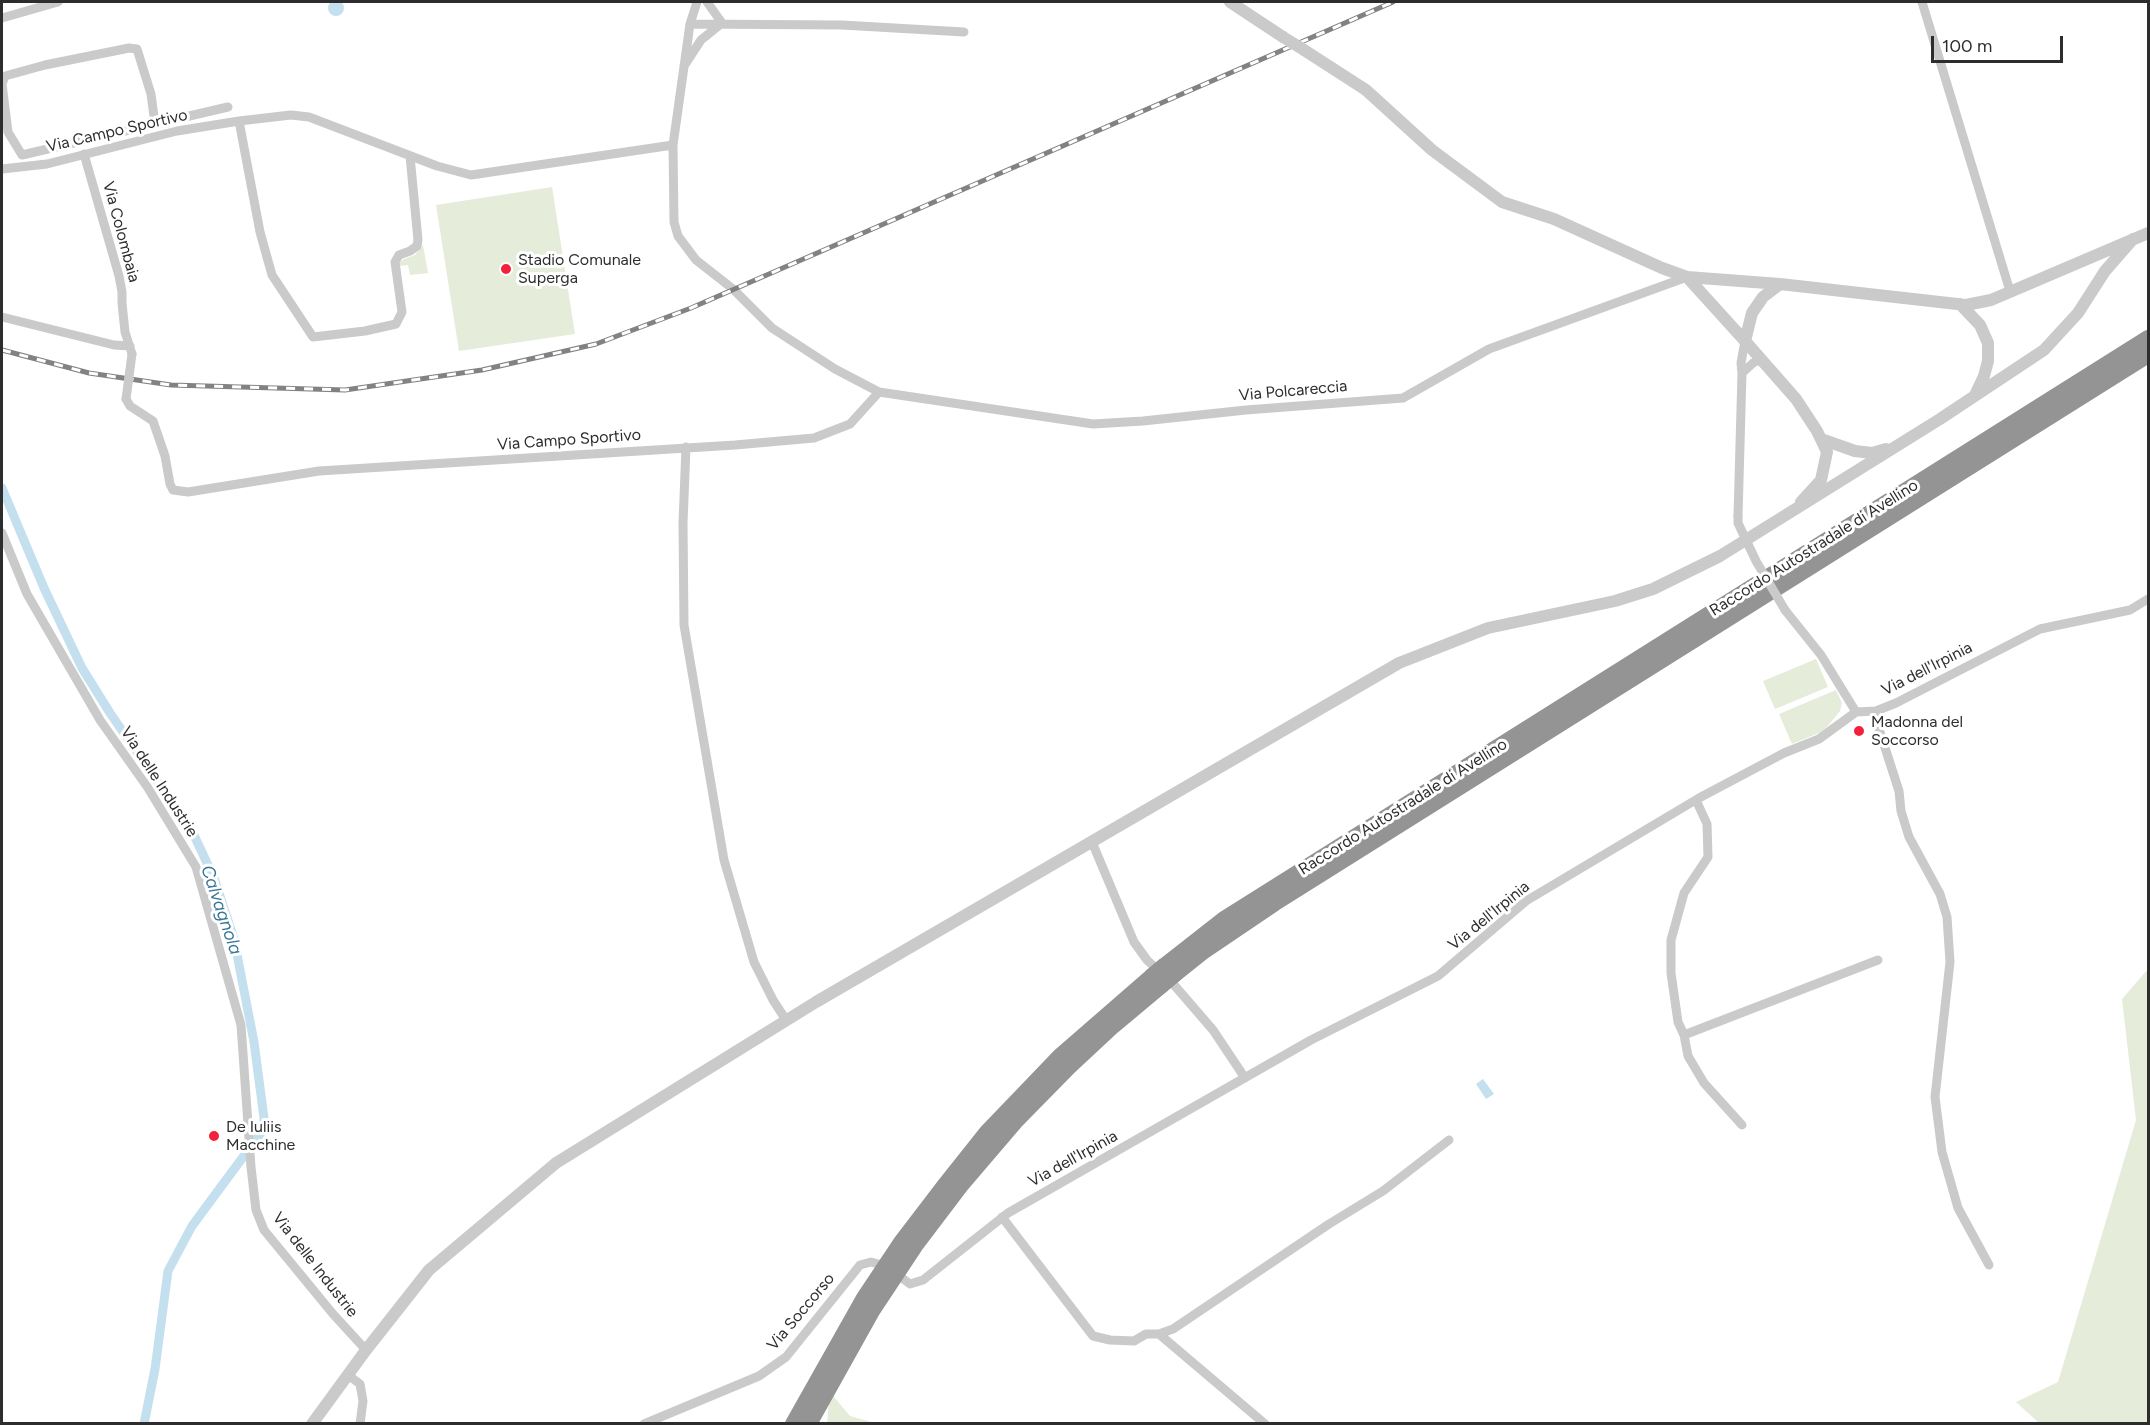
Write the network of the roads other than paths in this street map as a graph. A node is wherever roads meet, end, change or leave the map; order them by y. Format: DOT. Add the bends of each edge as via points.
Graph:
graph roads {
  1 [pos="58,2"];
  2 [pos="697,2"];
  3 [pos="707,2"];
  4 [pos="1230,2"];
  5 [pos="1922,2"];
  6 [pos="2,18"];
  7 [pos="722,23"];
  8 [pos="690,24"];
  9 [pos="964,32"];
  10 [pos="683,68"];
  11 [pos="228,107"];
  12 [pos="239,121"];
  13 [pos="155,124"];
  14 [pos="5,133"];
  15 [pos="673,145"];
  16 [pos="84,154"];
  17 [pos="410,156"];
  18 [pos="2,169"];
  19 [pos="2148,233"];
  20 [pos="2133,239"];
  21 [pos="1687,277"];
  22 [pos="1780,285"];
  23 [pos="2010,291"];
  24 [pos="1960,304"];
  25 [pos="2,317"];
  26 [pos="2148,338"];
  27 [pos="1745,341"];
  28 [pos="131,350"];
  29 [pos="2148,355"];
  30 [pos="1761,359"];
  31 [pos="1742,373"];
  32 [pos="879,392"];
  33 [pos="1976,394"];
  34 [pos="1821,439"];
  35 [pos="1898,445"];
  36 [pos="686,447"];
  37 [pos="1794,509"];
  38 [pos="2,533"];
  39 [pos="2148,599"];
  40 [pos="1876,711"];
  41 [pos="1856,712"];
  42 [pos="1696,800"];
  43 [pos="1092,842"];
  44 [pos="1878,960"];
  45 [pos="1163,975"];
  46 [pos="786,1020"];
  47 [pos="1684,1035"];
  48 [pos="1245,1078"];
  49 [pos="1742,1125"];
  50 [pos="1449,1140"];
  51 [pos="1002,1217"];
  52 [pos="878,1264"];
  53 [pos="1989,1265"];
  54 [pos="902,1278"];
  55 [pos="1159,1334"];
  56 [pos="366,1350"];
  57 [pos="348,1375"];
  58 [pos="312,1424"];
  59 [pos="360,1424"];
  60 [pos="644,1424"];
  61 [pos="793,1424"];
  62 [pos="809,1424"];
  63 [pos="1265,1424"];
  1 -- 6 [label="street"];
  2 -- 8 [label="street"];
  3 -- 7 [label="street"];
  4 -- 21 [label="street, bridge" via="1366,90 1432,150 1502,202 1554,219"];
  5 -- 23 [label="street"];
  7 -- 8 [label="street"];
  7 -- 9 [label="street"];
  7 -- 10 [label="street" via="701,40"];
  8 -- 10 [label="street"];
  10 -- 15 [label="street"];
  11 -- 13 [label="street"];
  12 -- 16 [label="street, Via Campo Sportivo" via="177,131"];
  12 -- 17 [label="street, Via Campo Sportivo" via="291,115 309,117"];
  12 -- 17 [label="street" via="272,275 313,337 396,324 402,312 395,262 399,255 417,246 418,240"];
  13 -- 14 [label="street" via="22,155"];
  13 -- 14 [label="street" via="151,94 137,49 129,48 5,76"];
  15 -- 17 [label="street, Via Campo Sportivo" via="471,175"];
  15 -- 32 [label="street" via="674,222 678,236 696,260 784,337"];
  16 -- 18 [label="street, Via Campo Sportivo" via="47,164"];
  16 -- 28 [label="street, Via Colombaia" via="120,284"];
  19 -- 20 [label="street"];
  20 -- 23 [label="street"];
  20 -- 33 [label="street" via="2105,271 2078,313 2044,350"];
  21 -- 22 [label="street"];
  21 -- 27 [label="street"];
  21 -- 32 [label="street, Via Polcareccia" via="1489,349 1403,398 1093,424"];
  22 -- 24 [label="street"];
  22 -- 27 [label="street" via="1763,297 1752,313"];
  23 -- 24 [label="street" via="1991,300"];
  24 -- 33 [label="street" via="1980,325 1988,343 1988,361"];
  25 -- 28 [label="street"];
  26 -- 45 [label="highway, Raccordo Autostradale di Avellino" via="1224,919"];
  27 -- 30 [label="street"];
  27 -- 31 [label="street"];
  28 -- 36 [label="street, Via Campo Sportivo, bridge" via="126,399 153,421 173,490 188,492 319,471"];
  29 -- 45 [label="highway, Raccordo Autostradale di Avellino"];
  30 -- 31 [label="street"];
  30 -- 34 [label="street" via="1796,399"];
  31 -- 41 [label="street, bridge" via="1738,523 1785,610 1821,655"];
  32 -- 36 [label="street, Via Campo Sportivo" via="850,424 814,438"];
  33 -- 35 [label="street"];
  34 -- 35 [label="street" via="1872,453"];
  34 -- 37 [label="street" via="1827,452 1821,480"];
  35 -- 37 [label="street"];
  36 -- 46 [label="street" via="684,625 724,860 754,962"];
  37 -- 43 [label="street" via="1720,556 1653,590 1488,627 1399,663"];
  38 -- 56 [label="street, Via delle Industrie" via="27,594 94,711 148,788 196,867 241,1025 251,1167 256,1210 264,1230"];
  39 -- 40 [label="street, Via dell'Irpinia" via="2130,610 2040,629"];
  40 -- 41 [label="street, Via dell'Irpinia"];
  40 -- 53 [label="street" via="1909,837 1941,894 1947,917 1950,962 1935,1097 1942,1152 1959,1208"];
  41 -- 42 [label="street, Via dell'Irpinia" via="1819,740 1784,753"];
  42 -- 47 [label="street" via="1707,824 1708,857 1684,893 1671,940 1671,973 1678,1022"];
  42 -- 48 [label="street, Via dell'Irpinia" via="1526,901 1438,976"];
  43 -- 46 [label="street"];
  43 -- 48 [label="street" via="1134,942 1214,1030"];
  44 -- 47 [label="street"];
  45 -- 61 [label="highway, Raccordo Autostradale di Avellino" via="1060,1056 987,1132 902,1241 864,1298"];
  45 -- 62 [label="highway, Raccordo Autostradale di Avellino" via="1015,1122 962,1184 877,1302"];
  46 -- 56 [label="street" via="556,1163 429,1270"];
  47 -- 49 [label="street" via="1688,1056 1704,1083"];
  48 -- 51 [label="street, Via dell'Irpinia"];
  50 -- 55 [label="street" via="1383,1191 1173,1329"];
  51 -- 54 [label="street, Via dell'Irpinia" via="923,1280 910,1284"];
  51 -- 55 [label="street" via="1093,1336 1134,1341 1146,1334"];
  52 -- 60 [label="street, Via Soccorso" via="860,1265 786,1357 759,1376"];
  55 -- 63 [label="street"];
  56 -- 57 [label="street"];
  57 -- 58 [label="street"];
  57 -- 59 [label="street" via="360,1384"];
}
